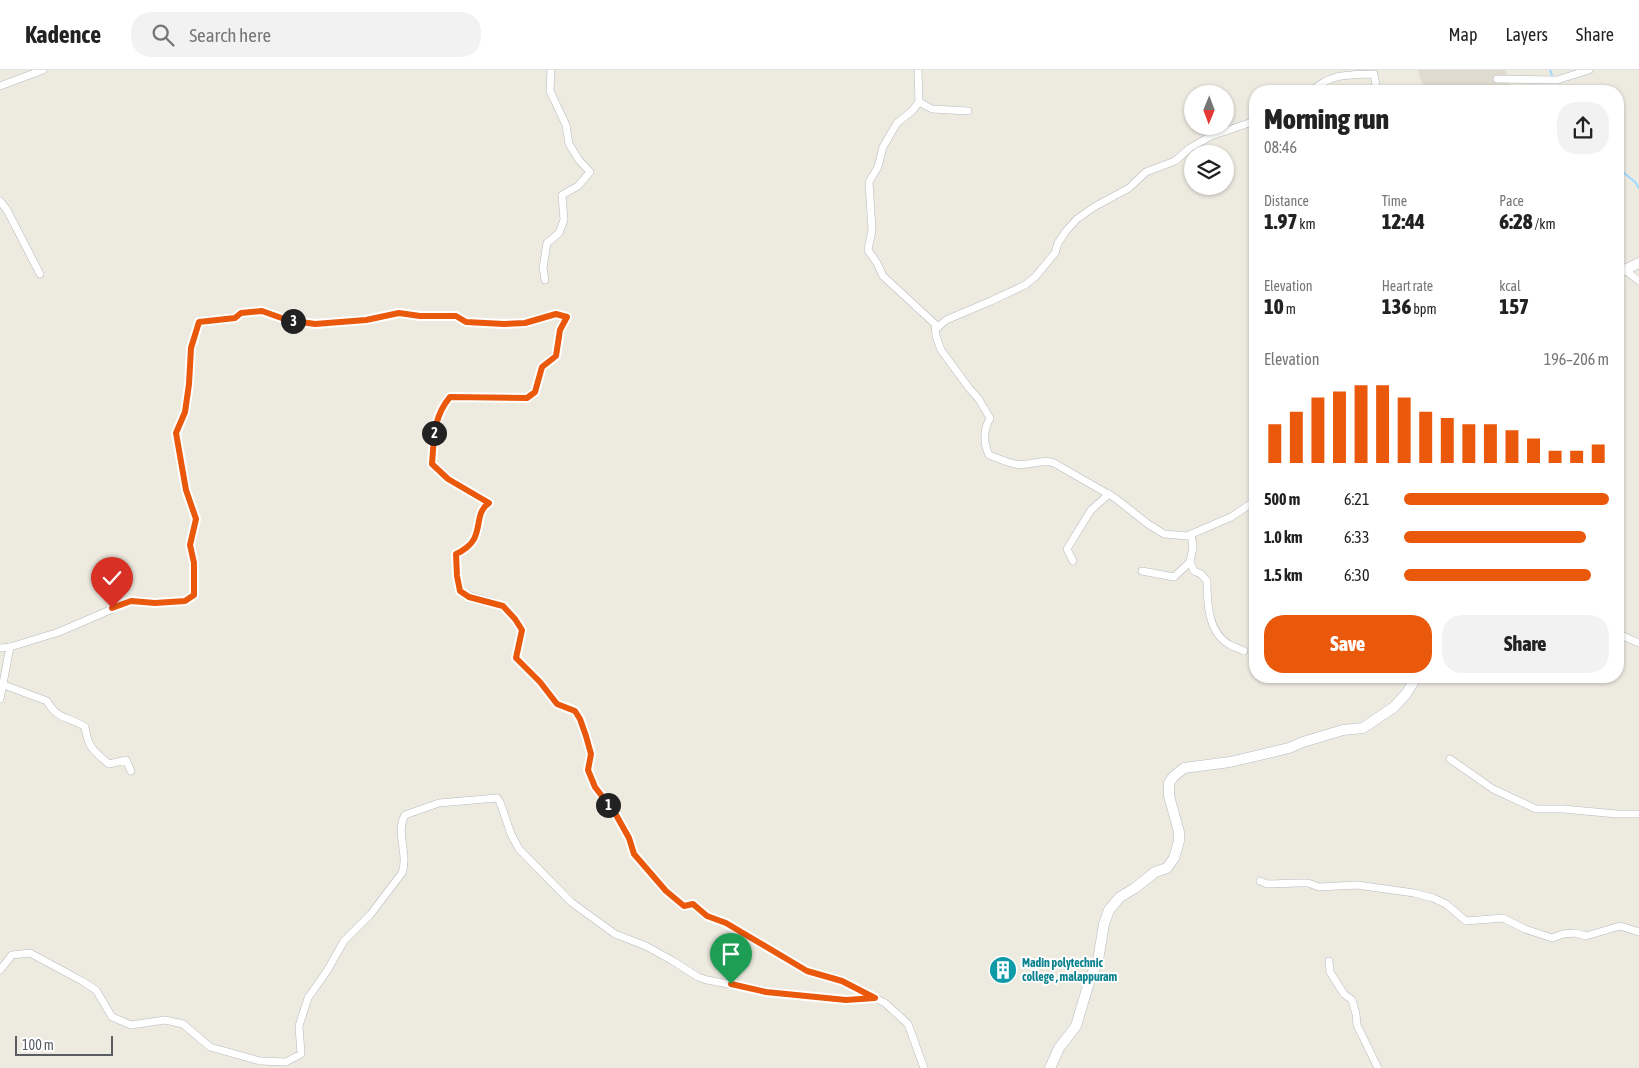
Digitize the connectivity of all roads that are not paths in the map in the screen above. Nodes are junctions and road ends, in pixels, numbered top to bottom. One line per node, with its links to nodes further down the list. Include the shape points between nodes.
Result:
1 (44, 70): 8 (street)
2 (551, 70): 17 (street, via 550,91 566,125 569,144 590,172 578,186 562,195 564,220 559,234 547,243 543,268)
3 (918, 70): 9 (street)
4 (1590, 70): 5 (street, via 1557,80)
5 (1497, 79)
6 (1319, 85): 7 (street, via 1337,76 1374,74)
7 (1376, 85)
8 (0, 86)
9 (919, 102): 10 (street, via 932,109); 19 (street, via 897,123 869,182 872,220 868,250 882,276 926,314)
10 (968, 112)
11 (1249, 123): 19 (street, via 1211,136 1175,161 1146,172 1128,188 1077,219 1066,231 1055,253 1025,285 946,320)
12 (0, 201): 16 (street)
13 (1639, 263): 14 (street)
14 (1624, 268)
15 (1624, 271): 18 (street)
16 (40, 274)
17 (545, 280)
18 (1639, 281)
19 (936, 329): 20 (street, via 941,350 990,418 984,439 988,455 1016,465 1049,461)
20 (1109, 494): 22 (street, via 1164,534); 23 (street, via 1091,510 1067,549)
21 (1249, 505): 22 (street, via 1231,517)
22 (1191, 534): 24 (street)
23 (1074, 561)
24 (1190, 562): 25 (street, via 1174,577); 30 (street, via 1194,571 1207,581 1207,607 1218,634)
25 (1142, 571)
26 (1624, 636): 27 (street)
27 (1639, 643)
28 (10, 647): 29 (street); 32 (street); 41 (street, via 59,632 131,601 170,603 185,601 194,595 194,563 190,545 196,519 186,490 176,433 185,412 191,348 199,322 262,311 287,320 315,324 366,320 399,313 456,316 466,322 504,324 525,323 556,314 567,317 560,330 556,356 542,367 535,392 527,398 450,397 441,408 432,464 448,479 489,503 482,508 474,539 456,554 460,591 469,597 503,606 515,619 522,630 516,658 557,704 575,711 591,754 588,770 595,787 615,813 634,854 666,891 684,906 693,904 707,916 726,923 807,971 842,981)
29 (0, 648)
30 (1244, 651)
31 (1413, 683): 44 (street, via 1394,707 1363,728 1343,730 1289,748 1230,762 1184,768 1173,777 1169,783 1169,796 1179,832 1174,858 1167,868 1120,897 1109,910 1098,960 1076,1026 1059,1048)
32 (4, 685): 33 (street); 35 (street, via 47,701 52,712 85,727 87,742 108,764 126,760)
33 (0, 699)
34 (1450, 759): 36 (street, via 1493,789 1536,809)
35 (131, 771)
36 (1639, 814)
37 (1260, 881): 38 (street, via 1267,884 1357,885 1414,893 1446,904 1466,921 1503,918 1525,930 1552,938 1574,933 1586,936 1620,926)
38 (1639, 932)
39 (1329, 961): 45 (street, via 1330,972 1344,994 1352,1000 1357,1024)
40 (0, 970): 42 (street, via 12,955 30,952 96,990 112,1017 132,1025 165,1020 183,1024 210,1047)
41 (875, 998): 42 (street, via 846,1000 766,992 698,977 663,955 604,928 571,902 519,849 500,802 496,798 480,798 439,804 405,815 401,835 405,850 402,873 370,915 344,941 308,998 299,1026 301,1054 286,1062); 43 (street, via 908,1024)
42 (269, 1065)
43 (924, 1068)
44 (1050, 1068)
45 (1378, 1068)

